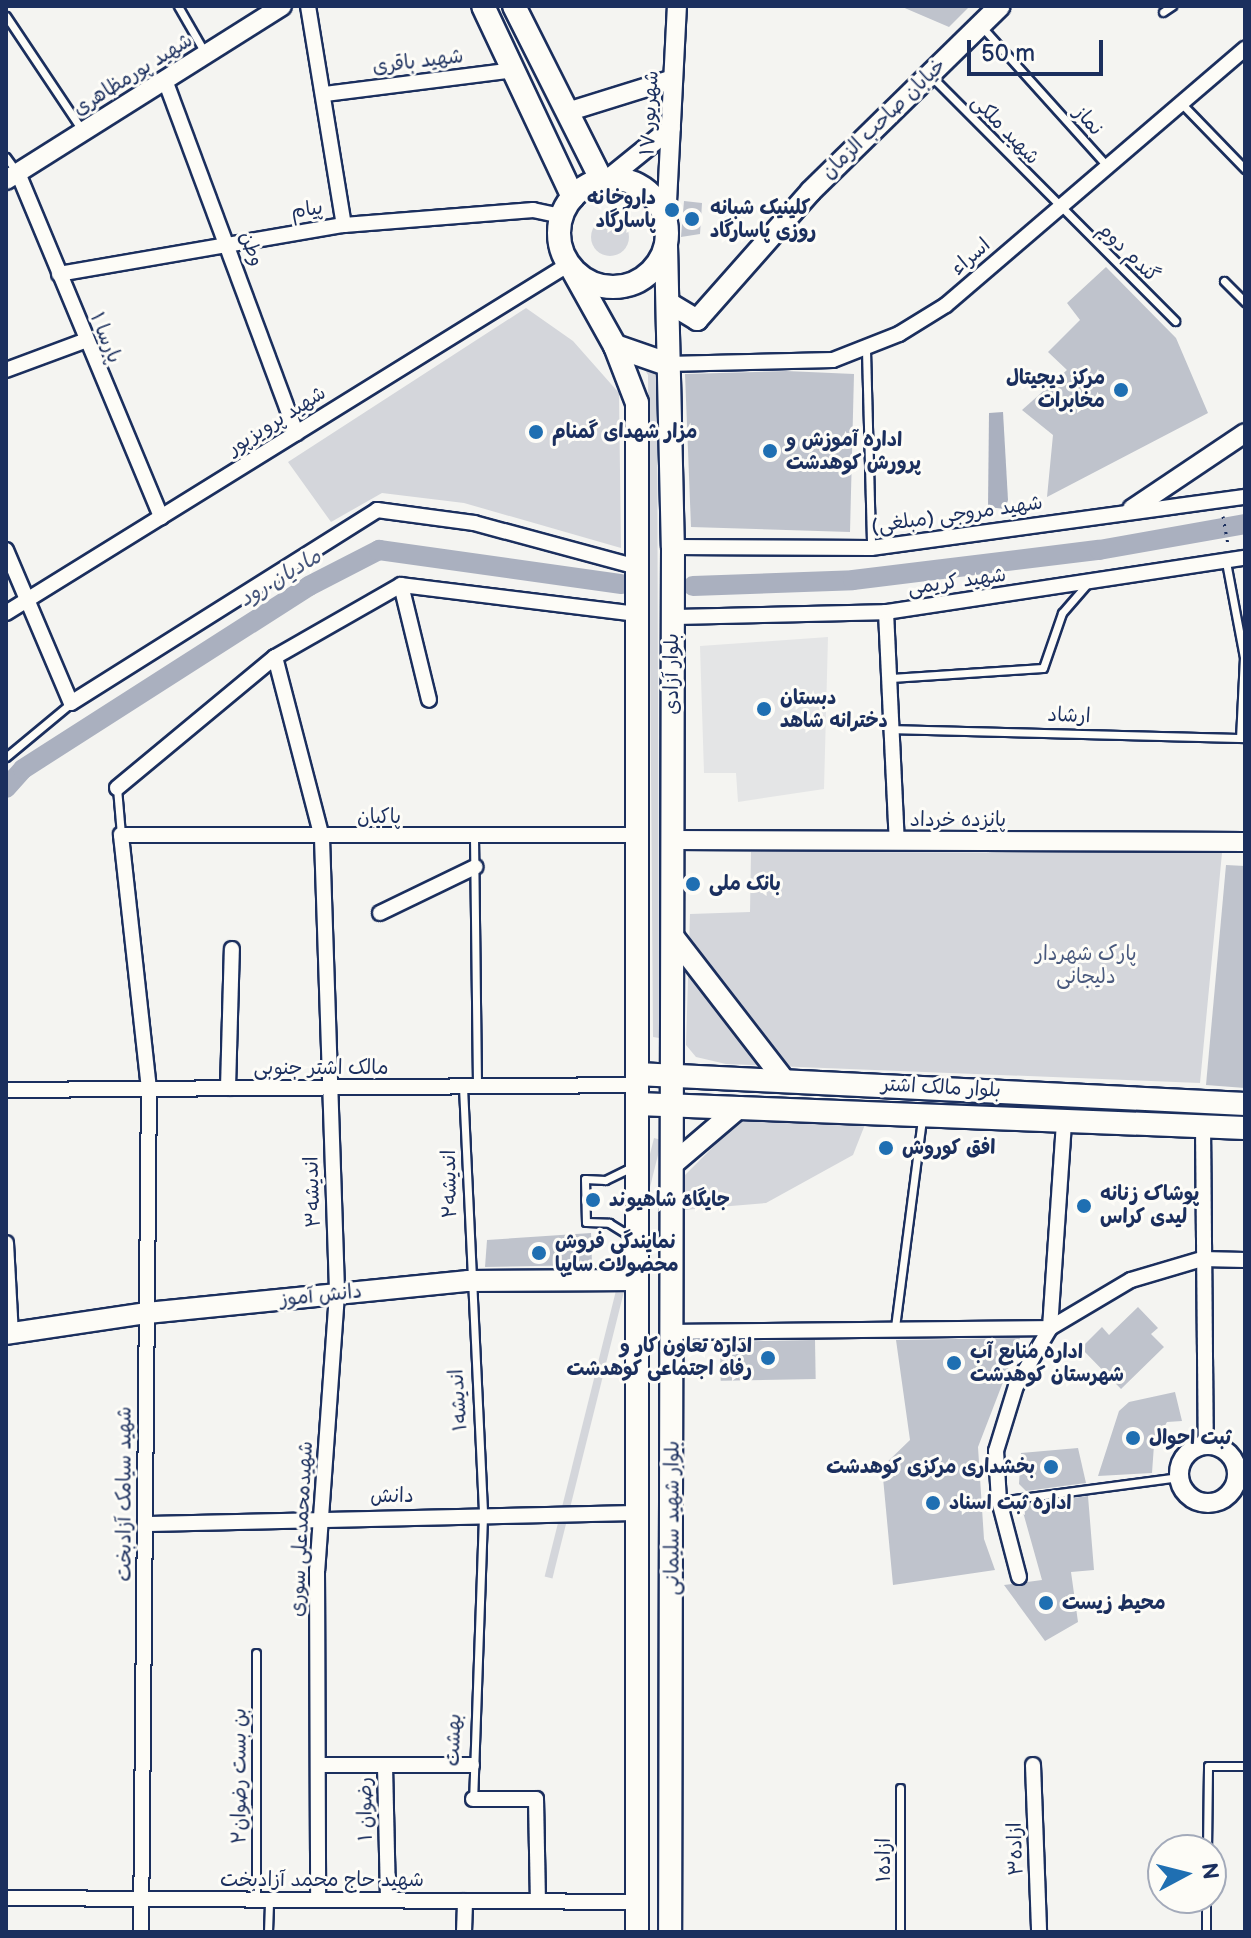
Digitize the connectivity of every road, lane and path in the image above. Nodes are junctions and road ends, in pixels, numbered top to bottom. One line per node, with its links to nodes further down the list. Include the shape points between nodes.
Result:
1 (178, 6): 13 (lane)
2 (282, 6): 13 (street, شهید پورمظاهری)
3 (308, 6): 18 (street)
4 (483, 6): 14 (main road)
5 (514, 6): 20 (main road)
6 (677, 6): 16 (street, ۱۷ شهریور)
7 (1000, 6): 11 (main road, خیابان صاحب الزمان)
8 (1172, 6): 9 (lane)
9 (1163, 12)
10 (6, 16): 22 (lane)
11 (981, 25): 15 (main road, خیابان صاحب الزمان); 24 (lane, نماز)
12 (1245, 49): 19 (street, اسراء)
13 (206, 54): 17 (street, شهید پورمظاهری)
14 (516, 70): 18 (street, شهید باقری); 28 (main road)
15 (929, 74): 29 (lane, شهید ملکی); 38 (main road, خیابان صاحب الزمان, via 811,191 697,320)
16 (673, 79): 20 (street); 21 (street, ۱۷ شهریور)
17 (165, 80): 22 (street, شهید پورمظاهری); 32 (street, وطن)
18 (325, 94): 31 (street)
19 (1181, 103): 24 (street, اسراء); 25 (lane)
20 (567, 112): 27 (main road)
21 (671, 128): 27 (street); 30 (street, ۱۷ شهریور)
22 (83, 131): 26 (street, شهید پورمظاهری)
23 (6, 157): 26 (lane)
24 (1107, 166): 29 (street, اسراء)
25 (1245, 169)
26 (12, 176): 35 (street, پارسا ۱)
27 (605, 180): 28 (main road); 30 (main road, via 639,185)
28 (568, 207): 31 (street, پیام); 34 (main road, via 560,244)
29 (1059, 208): 39 (lane, گندم دوم); 42 (street, اسراء, via 946,305)
30 (666, 222): 33 (main road)
31 (344, 225): 32 (street, پیام)
32 (227, 242): 35 (street, پیام); 45 (street, وطن)
33 (666, 245): 34 (main road, via 649,274 618,288 585,280); 38 (main road, بلوار آزادی)
34 (570, 266): 41 (main road, بلوار آزادی); 45 (street, شهید پرویزپور)
35 (59, 274): 40 (street, پارسا ۱)
36 (1224, 281): 37 (lane)
37 (1245, 302)
38 (669, 303): 43 (main road, بلوار آزادی)
39 (1175, 321)
40 (84, 341): 44 (street); 50 (street, پارسا ۱)
41 (615, 346): 43 (main road); 55 (main road, بلوار آزادی, via 636,395)
42 (866, 350): 43 (street, اسراء, via 833,360); 52 (lane)
43 (667, 364): 51 (main road, بلوار آزادی)
44 (6, 370)
45 (296, 433): 50 (street, شهید پرویزپور)
46 (1245, 433): 49 (street)
47 (1245, 497): 48 (street, شهید مروجی (مبلغی))
48 (1220, 501): 49 (street, شهید مروجی (مبلغی)); 54 (path)
49 (1132, 509): 52 (street, شهید مروجی (مبلغی))
50 (161, 517): 58 (street, شهید پرویزپور)
51 (673, 547): 52 (street, شهید مروجی (مبلغی)); 62 (main road, بلوار آزادی)
52 (871, 548)
53 (6, 550): 58 (street)
54 (1234, 560): 57 (street, شهید کریمی); 68 (lane, via 1244,657)
55 (637, 567): 61 (main road, بلوار آزادی); 66 (street, via 474,523 377,510)
56 (401, 585): 61 (street); 63 (street); 65 (street)
57 (1086, 585): 59 (street, شهید کریمی); 64 (lane, via 1062,613 1043,668)
58 (27, 600): 60 (street, شهید پرویزپور); 66 (street)
59 (886, 612): 62 (street, شهید کریمی); 64 (street)
60 (6, 613)
61 (636, 614): 72 (main road, بلوار آزادی)
62 (672, 617): 75 (main road, بلوار آزادی)
63 (275, 657): 70 (street); 74 (street, اندیشه۳)
64 (891, 678): 67 (street)
65 (429, 700)
66 (71, 703): 69 (lane)
67 (891, 729): 68 (lane, ارشاد); 76 (street)
68 (1243, 738)
69 (6, 757)
70 (117, 788): 71 (lane)
71 (121, 835): 74 (street, پاکبان); 89 (street, شهید سیامک آزادبخت)
72 (636, 835): 73 (street, پاکبان); 88 (main road, بلوار آزادی)
73 (474, 837): 74 (street, پاکبان); 78 (lane, اندیشه۲)
74 (322, 838): 87 (street, اندیشه۳)
75 (671, 840): 76 (street, پانزده خرداد); 80 (main road, بلوار آزادی)
76 (897, 842): 77 (street, پانزده خرداد)
77 (1245, 842)
78 (475, 867): 79 (street); 84 (lane, اندیشه۲)
79 (380, 913)
80 (673, 936): 82 (main road, بلوار آزادی); 83 (main road)
81 (232, 949): 86 (street)
82 (671, 1075): 83 (main road, بلوار مالک اشتر); 88 (main road, بلوار مالک اشتر); 91 (main road, بلوار آزادی)
83 (782, 1077): 85 (main road, بلوار مالک اشتر)
84 (470, 1086): 87 (street, مالک اشتر جنوبی); 88 (street, مالک اشتر جنوبی); 106 (lane, اندیشه۲)
85 (897, 1086): 92 (main road, بلوار مالک اشتر); 94 (main road)
86 (228, 1088): 87 (street, مالک اشتر جنوبی); 89 (street, مالک اشتر جنوبی)
87 (330, 1088): 107 (street, اندیشه۳)
88 (638, 1088): 91 (main road, بلوار مالک اشتر); 99 (main road, بلوار شهید سلیمانی)
89 (149, 1089): 90 (street, مالک اشتر جنوبی); 108 (street, شهید سیامک آزادبخت)
90 (6, 1090)
91 (671, 1104): 93 (main road, بلوار مالک اشتر); 100 (main road, بلوار شهید سلیمانی)
92 (1245, 1104)
93 (740, 1107): 94 (main road, بلوار مالک اشتر); 100 (main road)
94 (895, 1112): 95 (main road, بلوار مالک اشتر)
95 (923, 1113): 96 (main road, بلوار مالک اشتر); 109 (lane)
96 (1064, 1120): 97 (main road, بلوار مالک اشتر); 110 (street)
97 (1203, 1126): 98 (main road, بلوار مالک اشتر); 103 (street)
98 (1245, 1128)
99 (638, 1164): 101 (main road, بلوار شهید سلیمانی); 101 (lane, via 605,1180 585,1179 586,1222 609,1223)
100 (673, 1164): 111 (main road, بلوار شهید سلیمانی)
101 (637, 1240): 105 (main road, بلوار شهید سلیمانی)
102 (6, 1243): 112 (street)
103 (1202, 1259): 104 (street); 110 (street, via 1131,1280); 113 (street)
104 (1245, 1260)
105 (637, 1280): 106 (main road, دانش آموز); 117 (main road, بلوار شهید سلیمانی)
106 (468, 1281): 107 (main road, دانش آموز); 119 (lane, اندیشه۱)
107 (337, 1294): 108 (main road, دانش آموز); 118 (street, شهیدمحمدعلی سوری)
108 (147, 1313): 112 (main road, دانش آموز); 120 (street, شهید سیامک آزادبخت)
109 (895, 1327): 110 (street); 111 (street)
110 (1050, 1328): 116 (street, via 1016,1386 1003,1422 996,1451)
111 (673, 1332): 123 (main road, بلوار شهید سلیمانی)
112 (9, 1334)
113 (1206, 1445): 114 (street, via 1223,1449); 115 (street, via 1189,1452)
114 (1240, 1462): 115 (street, via 1237,1480 1220,1501 1193,1500)
115 (1179, 1477): 116 (lane)
116 (999, 1501): 121 (street)
117 (639, 1513): 119 (street, دانش); 122 (main road, بلوار شهید سلیمانی)
118 (321, 1516): 119 (street, دانش); 120 (street, دانش); 125 (street, شهیدمحمدعلی سوری)
119 (483, 1516): 126 (lane, بهشت)
120 (145, 1524): 134 (street, شهید سیامک آزادبخت)
121 (1019, 1577)
122 (637, 1609): 123 (main road); 140 (main road, بلوار شهید سلیمانی)
123 (673, 1610): 145 (main road, بلوار شهید سلیمانی)
124 (256, 1653): 135 (lane, بن بست رضوان۲)
125 (319, 1765): 128 (street); 136 (street, شهیدمحمدعلی سوری)
126 (472, 1765): 128 (street); 131 (lane, بهشت)
127 (1033, 1765): 147 (street, ازاده۳)
128 (385, 1766): 137 (street, رضوان ۱)
129 (1245, 1766): 132 (lane, via 1208,1766)
130 (900, 1788): 146 (lane, ازاده۱)
131 (473, 1799): 139 (street, بهشت, via 536,1799)
132 (1207, 1834)
133 (6, 1898): 134 (street, شهید حاج محمد آزادبخت)
134 (142, 1899): 135 (street, شهید حاج محمد آزادبخت); 141 (street, شهید سیامک آزادبخت)
135 (263, 1900): 136 (street, شهید حاج محمد آزادبخت); 142 (lane, بن بست رضوان۲)
136 (318, 1900): 137 (street, شهید حاج محمد آزادبخت)
137 (388, 1900): 138 (street, شهید حاج محمد آزادبخت)
138 (465, 1901): 139 (street, شهید حاج محمد آزادبخت); 143 (street)
139 (538, 1901): 140 (street, شهید حاج محمد آزادبخت)
140 (637, 1902): 144 (main road, بلوار شهید سلیمانی)
141 (141, 1932)
142 (268, 1932)
143 (464, 1932)
144 (637, 1932)
145 (670, 1932)
146 (900, 1932)
147 (1039, 1932)

